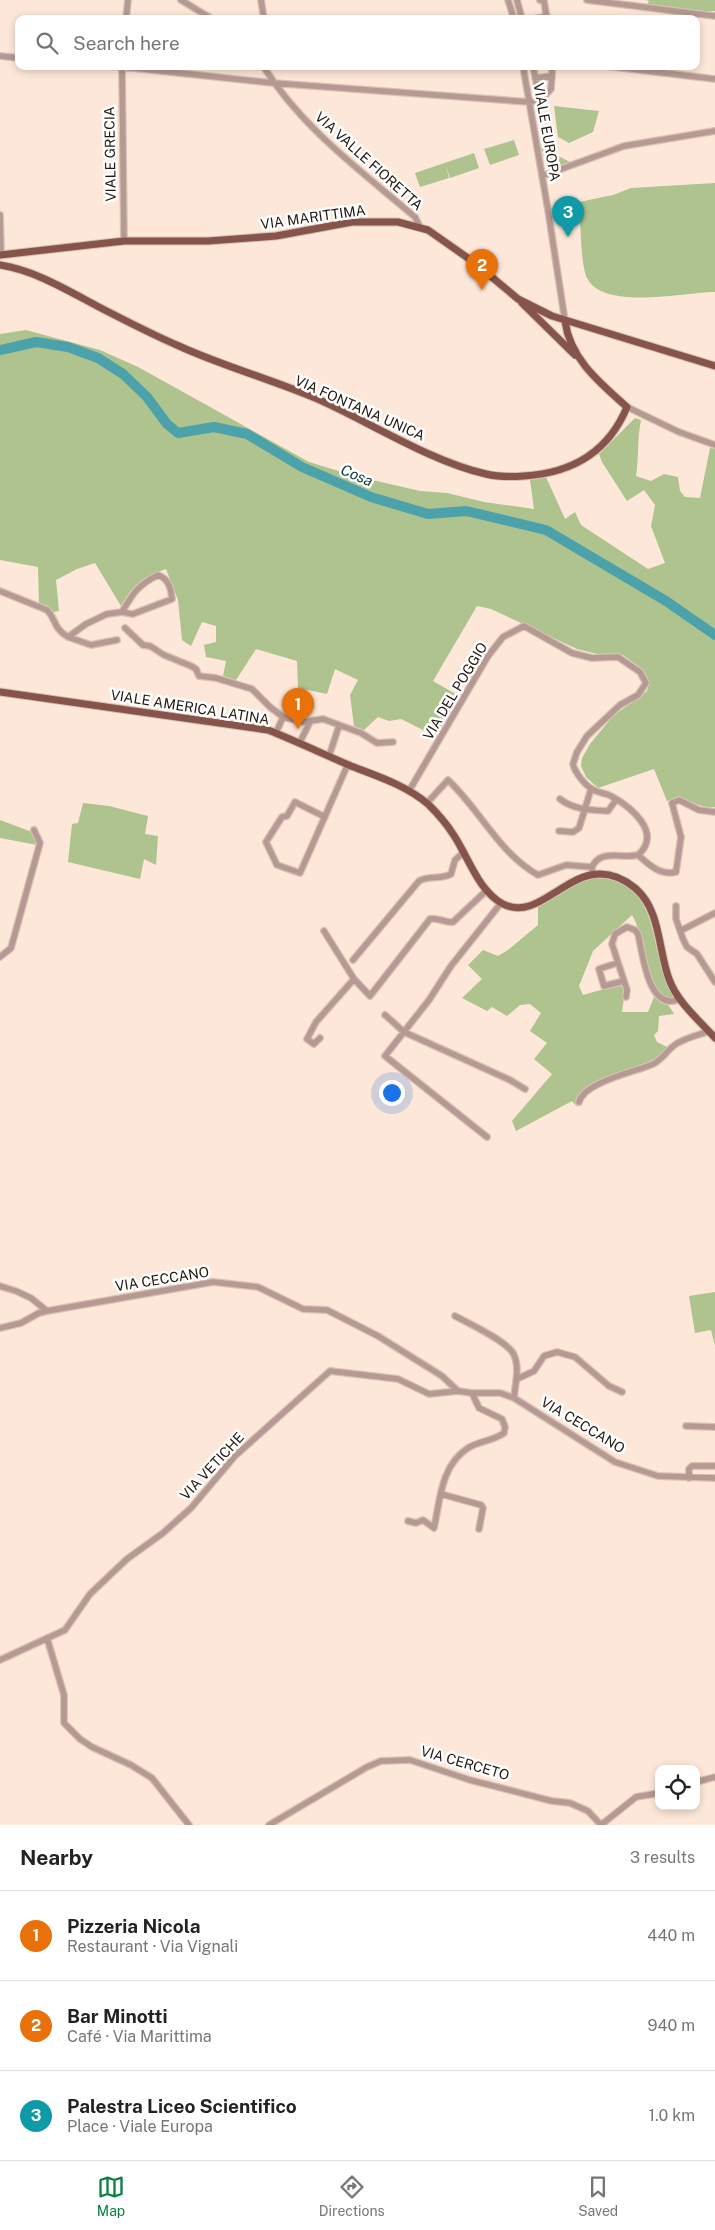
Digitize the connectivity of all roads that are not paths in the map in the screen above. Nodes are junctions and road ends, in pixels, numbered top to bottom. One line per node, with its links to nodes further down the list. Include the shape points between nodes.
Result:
1 (128, 0): 8 (street)
2 (181, 0): 9 (street)
3 (261, 0): 10 (street)
4 (508, 0): 11 (street)
5 (517, 0): 12 (street)
6 (540, 0): 13 (street, via 544,1)
7 (587, 0): 14 (street)
8 (126, 15)
9 (205, 15)
10 (263, 15)
11 (513, 15)
12 (521, 15)
13 (547, 15)
14 (715, 16)
15 (0, 56): 16 (street)
16 (15, 58)
17 (122, 70): 34 (street, VIALE GRECIA)
18 (160, 70): 27 (street)
19 (266, 70): 27 (street, VIA VALLE FIORETTA)
20 (524, 70): 29 (street, VIALE EUROPA)
21 (534, 70): 25 (street)
22 (552, 70): 24 (street)
23 (640, 70): 26 (street)
24 (552, 76): 25 (street); 28 (street, via 551,89)
25 (535, 78): 28 (street)
26 (715, 79)
27 (273, 82): 29 (street); 33 (street, VIA VALLE FIORETTA, via 316,133 415,217)
28 (540, 101): 29 (street)
29 (529, 102): 31 (street, VIALE EUROPA)
30 (715, 131): 31 (street, via 624,146)
31 (542, 176): 40 (street, VIALE EUROPA)
32 (0, 215): 36 (street)
33 (420, 227): 34 (main road, VIA MARITTIMA, via 398,222 352,222 276,236 208,241); 39 (main road, VIA MARITTIMA, via 474,262)
34 (124, 241): 35 (main road, VIA MARITTIMA)
35 (19, 252): 36 (main road, VIA MARITTIMA); 38 (main road, via 15,258)
36 (0, 255)
37 (0, 265): 38 (main road, VIA FONTANA UNICA)
38 (18, 269): 43 (main road, VIA FONTANA UNICA, via 57,285 180,347 318,400 424,450 486,474 543,475 572,465 593,454 608,440 620,424)
39 (518, 299): 40 (main road, VIA MARITTIMA); 41 (main road)
40 (565, 321): 41 (main road); 42 (main road, VIA MARITTIMA)
41 (579, 359): 43 (main road, via 597,381)
42 (715, 366)
43 (626, 407): 44 (street)
44 (715, 445)
45 (0, 591): 48 (street, via 47,610 55,627)
46 (122, 612): 46 (street, via 133,614 172,599 169,584 164,577 151,579 133,592); 48 (street, via 96,619)
47 (125, 628): 51 (street, via 143,645 192,666 199,676 252,688)
48 (68, 637): 49 (street, via 90,645)
49 (117, 640)
50 (0, 692): 54 (main road, VIALE AMERICA LATINA)
51 (283, 717): 52 (street); 54 (street)
52 (310, 722): 53 (street, via 323,719); 55 (street)
53 (339, 726): 56 (street, via 361,733 377,743); 57 (street)
54 (276, 733): 55 (main road, VIALE AMERICA LATINA)
55 (300, 742): 57 (main road, VIALE AMERICA LATINA)
56 (393, 742)
57 (329, 756): 58 (main road, VIALE AMERICA LATINA)
58 (348, 764): 60 (main road, VIALE AMERICA LATINA); 66 (street)
59 (591, 789): 60 (street, VIA DEL POGGIO, via 574,768 577,752 605,718 638,695 646,683 640,672 618,658 592,658 572,653 524,626 503,637 488,656); 62 (street, VIA DEL POGGIO); 64 (street)
60 (409, 791): 63 (main road, VIALE AMERICA LATINA)
61 (560, 799): 64 (street, via 567,805)
62 (616, 800): 64 (street, via 608,811); 70 (street, VIA DEL POGGIO, via 639,818 647,829 646,844)
63 (427, 803): 69 (main road, VIALE AMERICA LATINA); 71 (street, via 448,780 463,793 500,843 538,875 566,865)
64 (585, 810): 68 (street, via 576,831)
65 (715, 812): 70 (street, via 700,810 679,800 672,803 681,837 676,872 668,874 657,870)
66 (325, 818): 66 (street, via 295,802 266,842 277,865 300,873)
67 (34, 830): 78 (street, via 40,843 11,948)
68 (559, 831)
69 (464, 852): 72 (main road, VIALE AMERICA LATINA); 79 (street, via 455,860 451,874 419,881)
70 (638, 855): 71 (street, via 604,856 597,859)
71 (592, 870): 73 (main road, via 526,906); 85 (main road, via 622,880 646,901 654,918 668,978)
72 (487, 890): 73 (main road, VIALE AMERICA LATINA); 81 (street, via 453,922 430,920 370,996)
73 (501, 903): 87 (street, via 450,966)
74 (676, 906): 77 (street)
75 (715, 914): 77 (street)
76 (324, 931): 81 (street)
77 (680, 932): 83 (street, via 687,947 697,954)
78 (0, 957)
79 (353, 960)
80 (617, 963): 82 (street); 82 (street, via 598,969 604,986); 85 (street, via 612,938 621,928 631,928 638,934 655,993 669,1002)
81 (354, 979): 89 (street, via 316,1022 307,1039 314,1044)
82 (624, 981): 84 (street)
83 (715, 982)
84 (626, 997)
85 (680, 999): 88 (main road)
86 (385, 1015): 87 (street)
87 (404, 1032): 90 (street); 92 (street, via 385,1056)
88 (713, 1035): 91 (street, via 676,1044 654,1063 597,1084 580,1097)
89 (320, 1038)
90 (525, 1089)
91 (579, 1102)
92 (487, 1137)
93 (0, 1286): 94 (street, via 31,1298)
94 (47, 1311): 96 (street, VIA CECCANO, via 22,1323); 98 (street, VIA CECCANO, via 213,1282 258,1287 303,1309 327,1310 378,1336 442,1376)
95 (455, 1316): 97 (street, via 513,1351)
96 (0, 1328)
97 (517, 1379): 99 (street, via 534,1371 544,1356 557,1352 575,1357 608,1386); 102 (street)
98 (458, 1391): 101 (street, VIA VETICHE); 111 (street, VIA VETICHE, via 429,1394 398,1379 330,1372 235,1456 191,1508 127,1559 90,1594 65,1630)
99 (622, 1392)
100 (500, 1393): 101 (street, VIA VETICHE); 102 (street, VIA CECCANO)
101 (472, 1394): 108 (street, via 479,1408 502,1419 504,1434 466,1449 444,1476)
102 (514, 1398): 106 (street, VIA CECCANO, via 615,1462 658,1476)
103 (686, 1426): 104 (street)
104 (715, 1427)
105 (715, 1466): 106 (street, via 692,1466)
106 (688, 1478): 107 (street, VIA CECCANO)
107 (715, 1478)
108 (441, 1494): 109 (street, via 434,1528 423,1520 416,1523); 110 (street, via 481,1505)
109 (408, 1521)
110 (478, 1530)
111 (47, 1638): 112 (street, VIA VETICHE); 116 (street, via 64,1695 64,1723 92,1747 152,1778)
112 (0, 1660)
113 (715, 1777): 114 (street)
114 (700, 1781)
115 (655, 1794): 118 (street, via 636,1797)
116 (188, 1825)
117 (269, 1825): 118 (street, VIA CERCETO, via 367,1767 381,1761 410,1760 470,1780 570,1803 588,1811)
118 (601, 1825)

